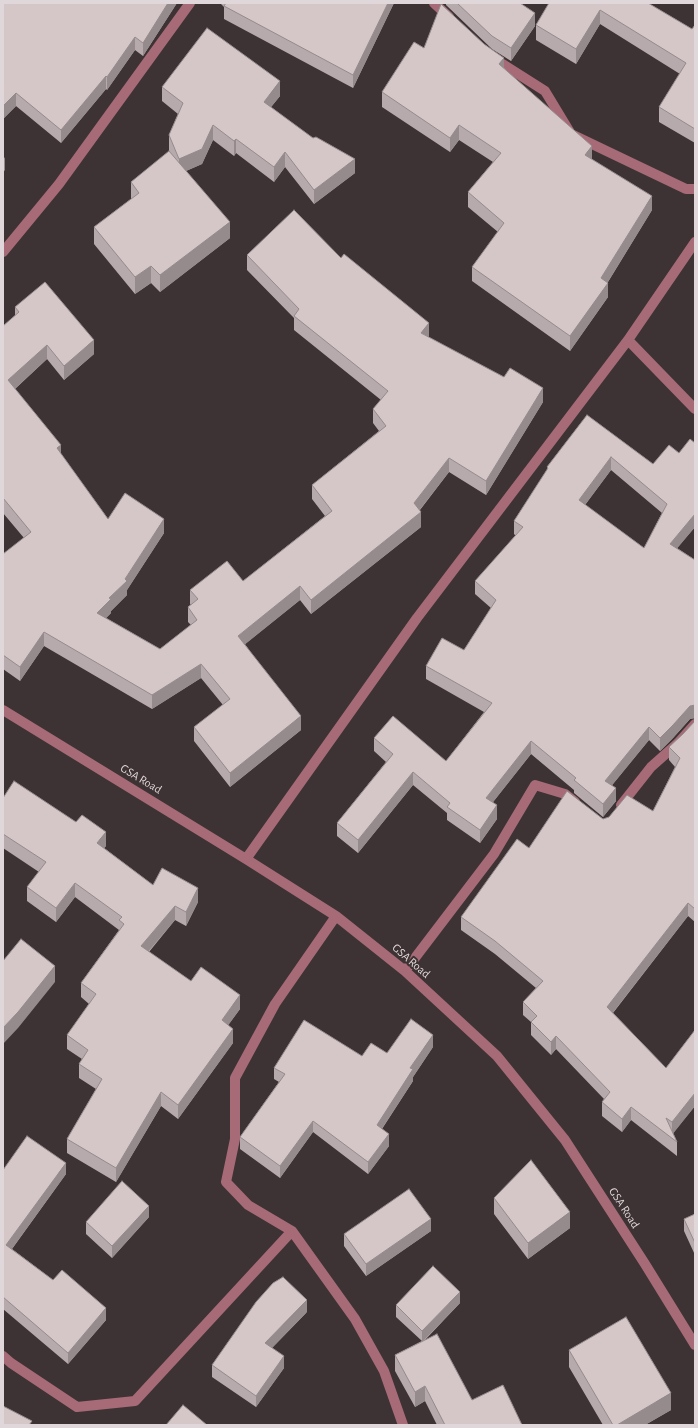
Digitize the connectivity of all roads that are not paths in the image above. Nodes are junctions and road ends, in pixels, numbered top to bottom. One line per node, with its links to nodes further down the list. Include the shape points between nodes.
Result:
1 (190, 3): 7 (street, via 59,184)
2 (434, 3): 3 (street)
3 (455, 24)
4 (482, 49): 5 (street, via 545,91 572,134 686,189)
5 (695, 189)
6 (695, 242): 8 (street)
7 (3, 252)
8 (628, 340): 9 (street); 14 (street, via 417,618)
9 (695, 409)
10 (3, 710): 14 (street, GSA Road)
11 (695, 724): 13 (street, via 651,767)
12 (582, 807): 16 (street, via 565,794 535,785 494,854)
13 (614, 814)
14 (246, 858): 15 (street, GSA Road)
15 (336, 916): 16 (street, GSA Road); 17 (street, via 275,1004 235,1078 235,1139 226,1182 248,1205)
16 (405, 971): 18 (street, GSA Road, via 497,1056 565,1140)
17 (292, 1231): 19 (street, via 134,1401 77,1406); 20 (street, via 358,1326 384,1371)
18 (695, 1345)
19 (3, 1356)
20 (403, 1425)

